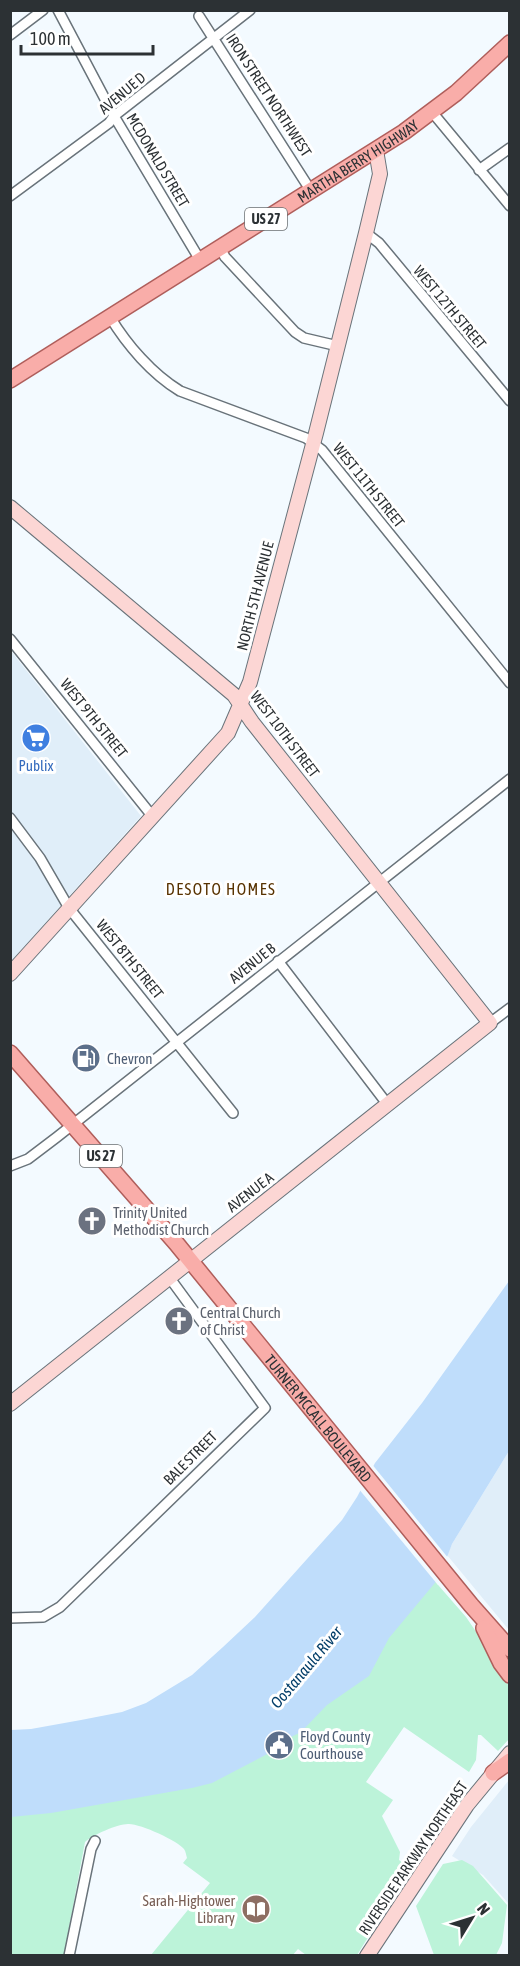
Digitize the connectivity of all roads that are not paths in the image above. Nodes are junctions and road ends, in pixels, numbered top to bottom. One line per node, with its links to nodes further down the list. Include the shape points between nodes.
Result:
1 (43, 10): 5 (street)
2 (58, 10): 9 (street, MCDONALD STREET)
3 (250, 10): 6 (street, AVENUE D)
4 (199, 16): 6 (street, IRON STREET NORTHWEST)
5 (10, 35)
6 (215, 38): 9 (street, AVENUE D); 13 (street, IRON STREET NORTHWEST)
7 (510, 43): 8 (main road, MARTHA BERRY HIGHWAY / US 27)
8 (432, 112): 11 (main road, MARTHA BERRY HIGHWAY / US 27); 12 (street)
9 (114, 116): 14 (street, AVENUE D); 18 (street, MCDONALD STREET)
10 (510, 148): 12 (street)
11 (376, 150): 13 (main road, MARTHA BERRY HIGHWAY / US 27); 16 (street, NORTH 5TH AVENUE, via 380,174)
12 (479, 170): 15 (street)
13 (311, 191): 17 (main road, MARTHA BERRY HIGHWAY / US 27)
14 (10, 196)
15 (510, 206)
16 (366, 233): 20 (street, NORTH 5TH AVENUE); 22 (street, WEST 12TH STREET, via 379,243)
17 (220, 248): 18 (main road, MARTHA BERRY HIGHWAY / US 27); 20 (street, via 295,332)
18 (200, 260): 19 (main road, MARTHA BERRY HIGHWAY / US 27)
19 (110, 317): 21 (main road, MARTHA BERRY HIGHWAY / US 27); 23 (street, WEST 11TH STREET, via 162,379 180,391)
20 (338, 346): 23 (street, NORTH 5TH AVENUE)
21 (10, 380)
22 (510, 401)
23 (313, 443): 26 (street, WEST 11TH STREET); 27 (street, NORTH 5TH AVENUE)
24 (10, 507): 27 (street, WEST 10TH STREET, via 234,695)
25 (10, 639): 29 (street, WEST 9TH STREET)
26 (510, 683)
27 (241, 705): 29 (street, NORTH 5TH AVENUE, via 228,733); 31 (street, WEST 10TH STREET)
28 (510, 779): 31 (street, AVENUE B)
29 (153, 817): 32 (street, NORTH 5TH AVENUE)
30 (10, 818): 32 (street, WEST 8TH STREET, via 40,858)
31 (378, 881): 33 (street, AVENUE B); 36 (street, WEST 10TH STREET)
32 (69, 908): 34 (street, NORTH 5TH AVENUE); 37 (street, WEST 8TH STREET)
33 (278, 961): 37 (street, AVENUE B); 39 (street)
34 (10, 974)
35 (510, 1008): 36 (street, AVENUE A)
36 (490, 1023): 39 (street, AVENUE A)
37 (178, 1042): 40 (street, WEST 8TH STREET); 41 (street, AVENUE B)
38 (10, 1053): 41 (main road, TURNER MCCALL BOULEVARD / US 27)
39 (388, 1105): 43 (street, AVENUE A)
40 (233, 1113)
41 (73, 1125): 42 (street, AVENUE B, via 28,1159); 43 (main road, TURNER MCCALL BOULEVARD / US 27)
42 (10, 1166)
43 (190, 1260): 44 (street, AVENUE A); 46 (main road, TURNER MCCALL BOULEVARD / US 27)
44 (168, 1277): 45 (street, AVENUE A); 47 (street, BALE STREET, via 265,1408 60,1607 44,1617)
45 (10, 1404)
46 (473, 1607): 48 (main road, TURNER MCCALL BOULEVARD / US 27); 49 (main road)
47 (10, 1618)
48 (510, 1649)
49 (510, 1675)
50 (510, 1753): 52 (street, RIVERSIDE PARKWAY NORTHEAST)
51 (510, 1761): 52 (main road)
52 (493, 1773): 55 (street, RIVERSIDE PARKWAY NORTHEAST, via 466,1805)
53 (95, 1841): 54 (street)
54 (69, 1956)
55 (367, 1956)

